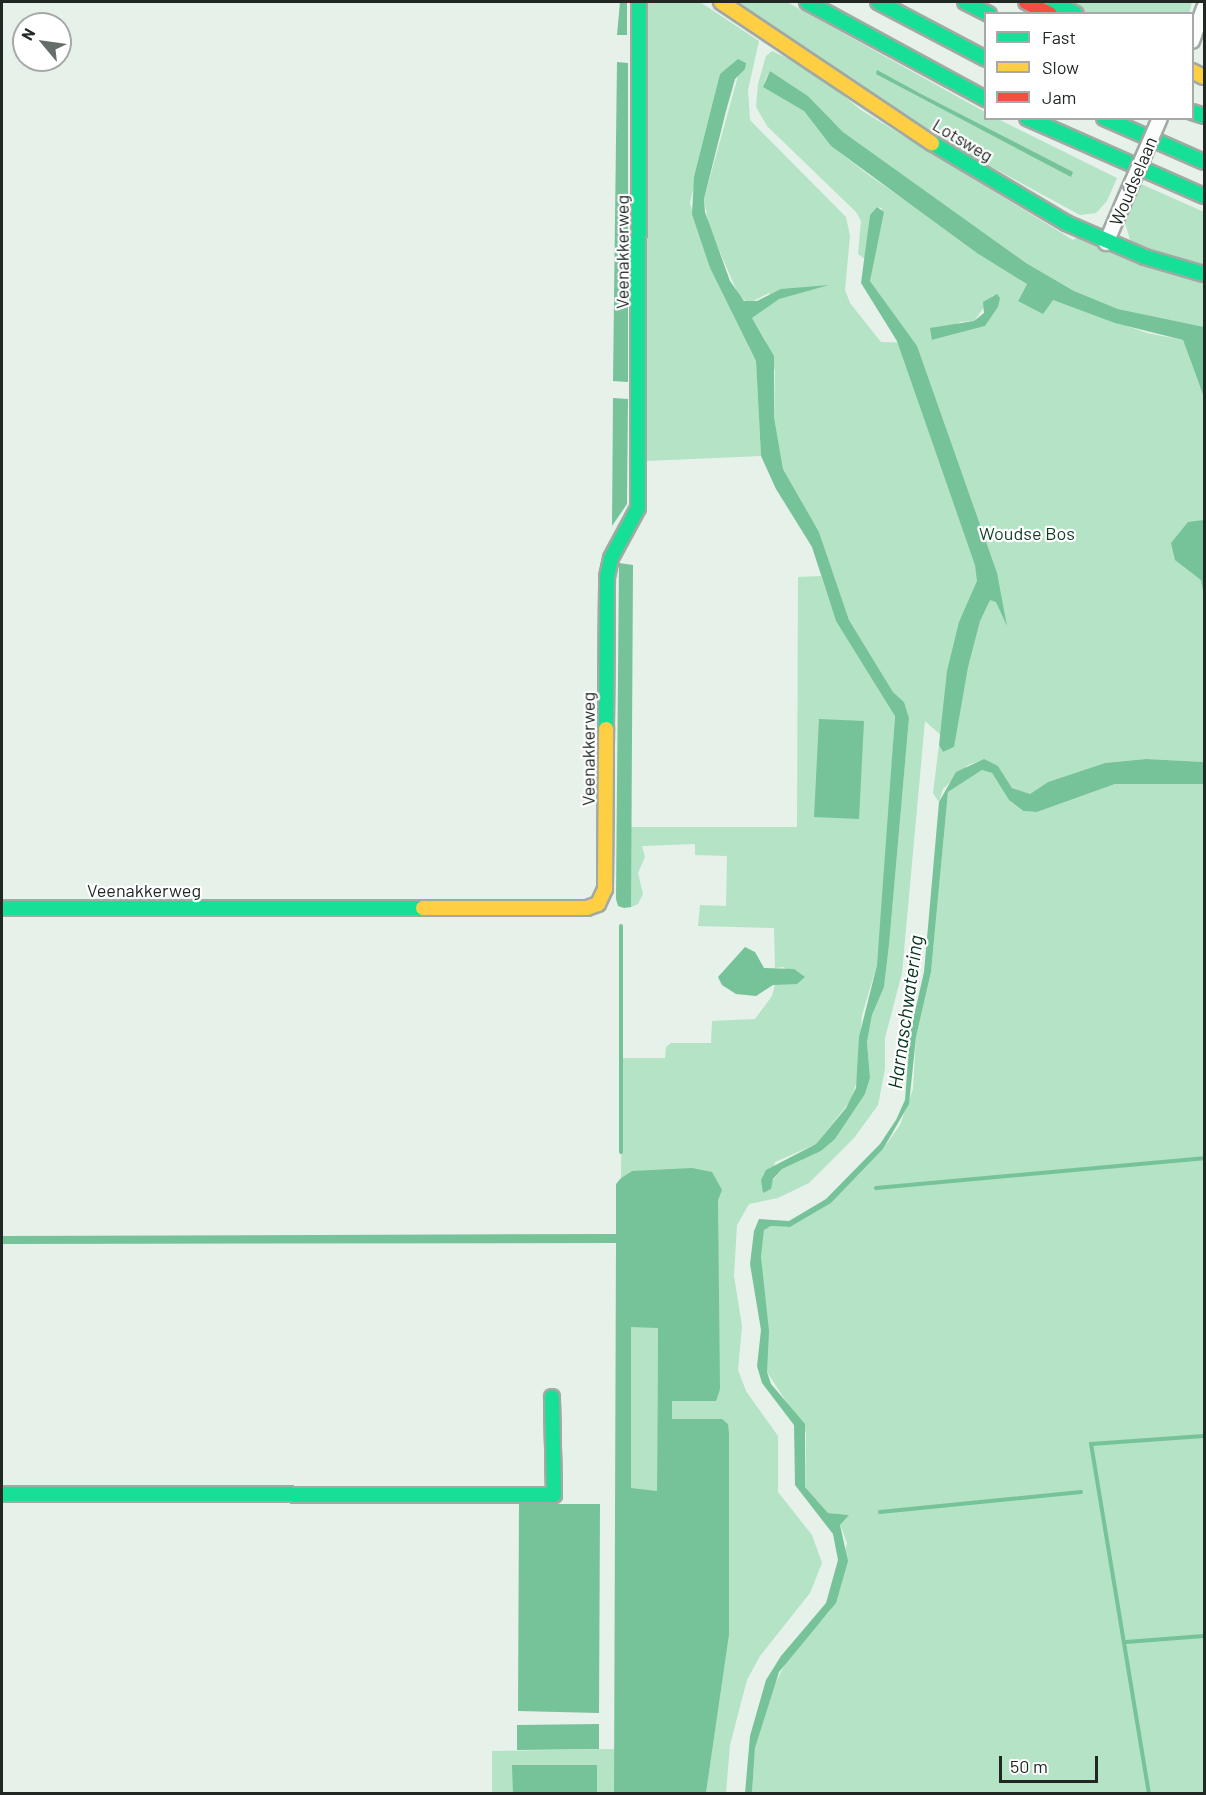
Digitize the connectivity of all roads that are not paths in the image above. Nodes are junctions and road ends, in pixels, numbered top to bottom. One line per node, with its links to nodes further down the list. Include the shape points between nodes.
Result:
1 (639, 2): 22 (main road, Veenakkerweg, via 638,508 611,558 607,577 605,889 598,904 586,908)
2 (721, 2): 20 (main road, Lotsweg, via 813,60 888,116)
3 (807, 2): 14 (main road)
4 (878, 2): 13 (main road)
5 (965, 2): 9 (main road)
6 (1026, 2): 10 (main road)
7 (1054, 2): 11 (main road)
8 (1204, 8): 12 (street)
9 (985, 12)
10 (1046, 12)
11 (1072, 12)
12 (1194, 38)
13 (984, 58)
14 (984, 98)
15 (1032, 120): 19 (main road)
16 (1109, 120): 18 (main road)
17 (1159, 120): 20 (street, Woudselaan, bridge)
18 (1204, 162)
19 (1204, 196)
20 (1106, 243): 21 (main road, Lotsweg)
21 (1204, 274)
22 (2, 908)
23 (552, 1397): 24 (main road, via 554,1494)
24 (2, 1494)

